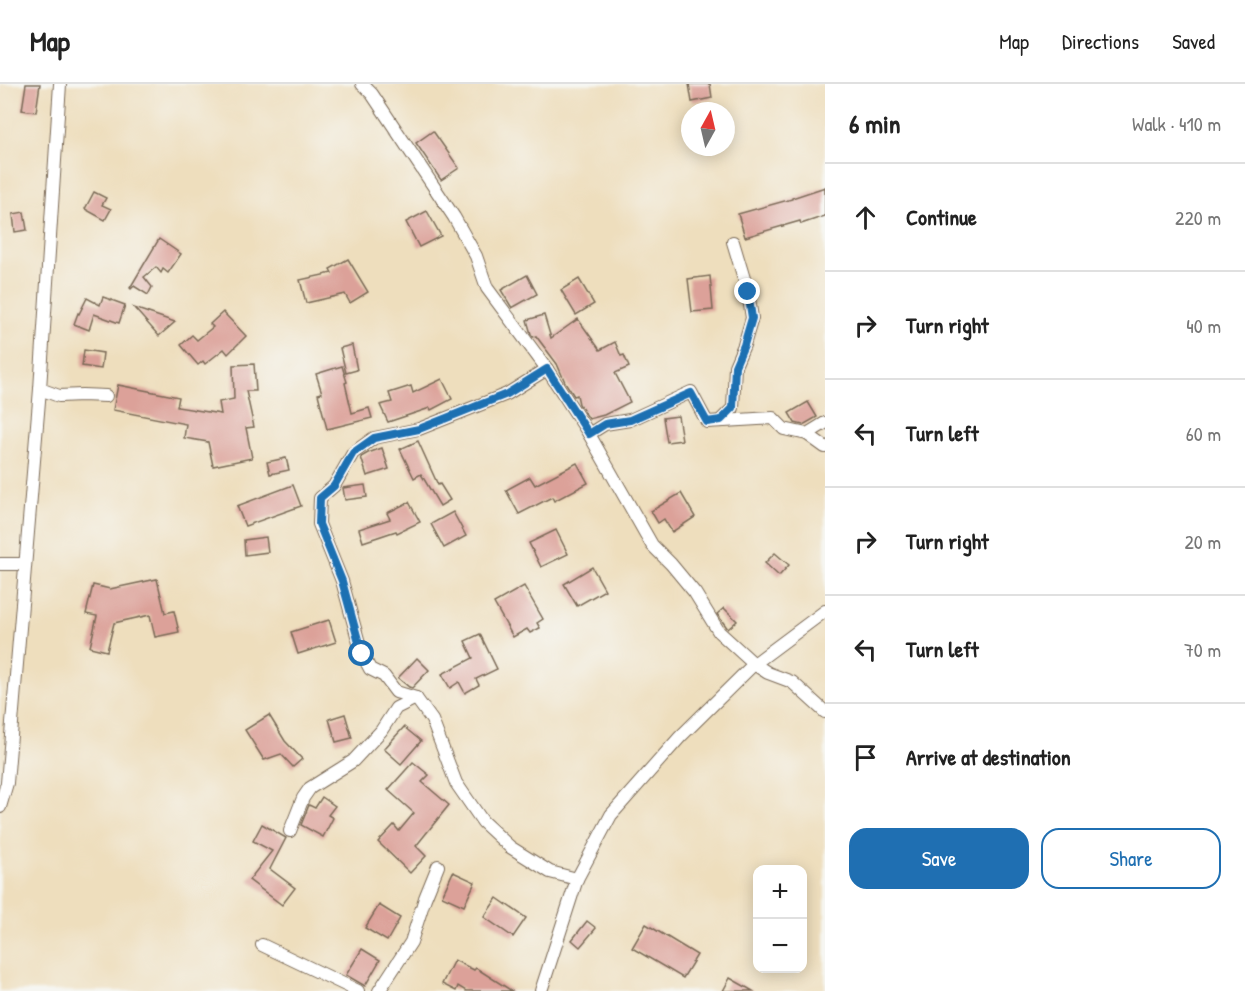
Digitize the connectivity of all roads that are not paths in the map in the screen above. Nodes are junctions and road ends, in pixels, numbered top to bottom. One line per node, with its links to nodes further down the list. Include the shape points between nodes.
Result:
1 (60, 84): 5 (street)
2 (362, 84): 4 (street, via 454,217 476,256 487,288)
3 (733, 242): 7 (street, via 752,318 735,366 733,408)
4 (547, 369): 9 (street); 16 (street, via 507,394 419,429 374,438 353,453 334,486 320,498 319,524 342,581 362,654 370,669 384,676 396,692)
5 (40, 389): 6 (street, via 59,396); 13 (street)
6 (106, 396)
7 (721, 420): 9 (street, via 707,422 691,393 630,420 605,424); 10 (street, via 773,418 784,429)
8 (825, 423): 10 (street)
9 (589, 434): 15 (street, via 652,545 695,593 719,632)
10 (807, 435): 11 (street)
11 (825, 447)
12 (0, 564): 13 (street)
13 (25, 564): 18 (street, via 7,783)
14 (825, 611): 15 (street)
15 (754, 664): 17 (street, via 792,682); 21 (street, via 680,737 611,815)
16 (416, 698): 19 (street, via 396,708 353,761 310,788); 21 (street, via 432,720 456,783 483,822 510,847 540,866)
17 (825, 712)
18 (0, 807)
19 (290, 831)
20 (438, 866): 24 (street, via 411,942)
21 (577, 879): 25 (street)
22 (262, 945): 23 (street)
23 (358, 991)
24 (379, 991)
25 (541, 991)

